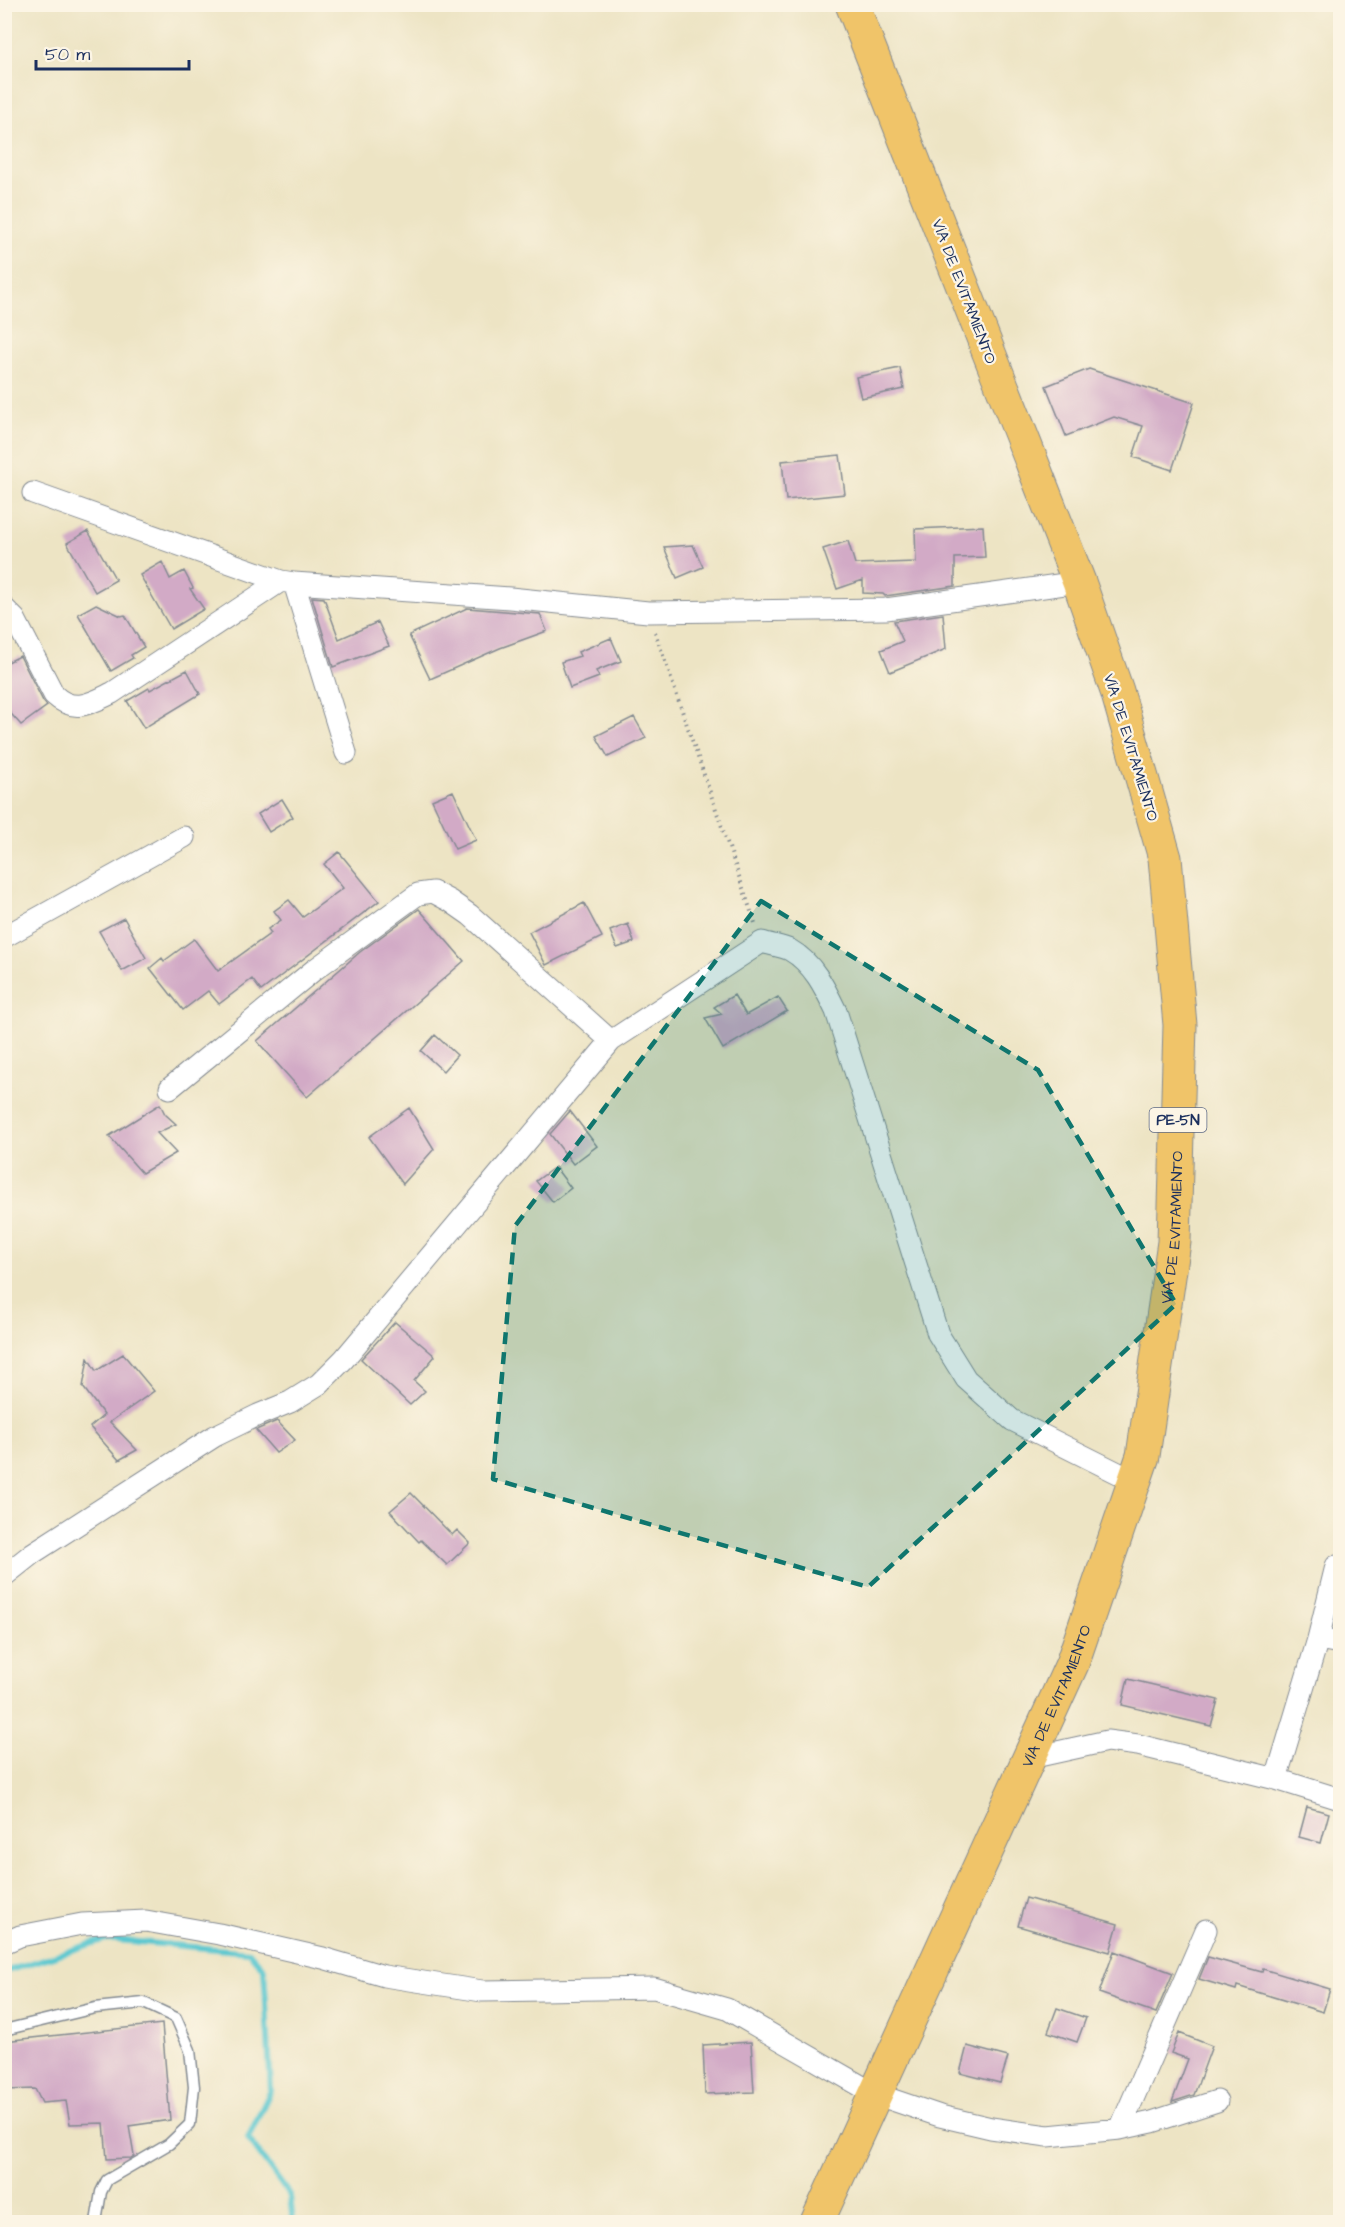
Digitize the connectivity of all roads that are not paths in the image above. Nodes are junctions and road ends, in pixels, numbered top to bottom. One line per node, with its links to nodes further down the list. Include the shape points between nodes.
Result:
1 (852, 4): 4 (highway, VÍA DE EVITAMIENTO / PE-5N)
2 (33, 493): 3 (street)
3 (288, 582): 4 (street, via 648,612 886,609); 5 (street, via 112,693 76,706 63,703 54,695 15,619); 6 (street)
4 (1079, 582): 11 (highway, VÍA DE EVITAMIENTO / PE-5N, via 1117,691 1165,858 1180,1024 1174,1242 1143,1456)
5 (4, 608)
6 (346, 753)
7 (184, 837): 8 (street)
8 (4, 937)
9 (611, 1041): 10 (street, via 470,915 434,892 418,894 314,970); 11 (street, via 762,942 789,949 809,964 836,1011 938,1334 966,1379 1012,1420); 13 (street, via 319,1384 290,1402 215,1436 33,1553)
10 (170, 1088)
11 (1134, 1481): 16 (highway, VÍA DE EVITAMIENTO / PE-5N, via 1072,1664)
12 (1336, 1566): 14 (street)
13 (4, 1576)
14 (1318, 1639): 15 (street); 17 (street)
15 (1341, 1643)
16 (1030, 1758): 17 (street, via 1107,1741); 22 (highway, VÍA DE EVITAMIENTO / PE-5N)
17 (1276, 1779): 18 (street)
18 (1341, 1799)
19 (1206, 1929): 24 (street)
20 (4, 1943): 22 (street, via 20,1936 82,1924 146,1921 311,1955 384,1976 482,1992 654,1988 727,2009)
21 (4, 2030): 25 (lane, via 95,2008 144,2003 176,2018 190,2050 194,2087 190,2124 169,2144 107,2180 100,2192)
22 (875, 2094): 24 (street, via 991,2128 1048,2136); 26 (highway, VÍA DE EVITAMIENTO / PE-5N)
23 (1217, 2100): 24 (street)
24 (1120, 2129)
25 (96, 2223)
26 (817, 2223)

